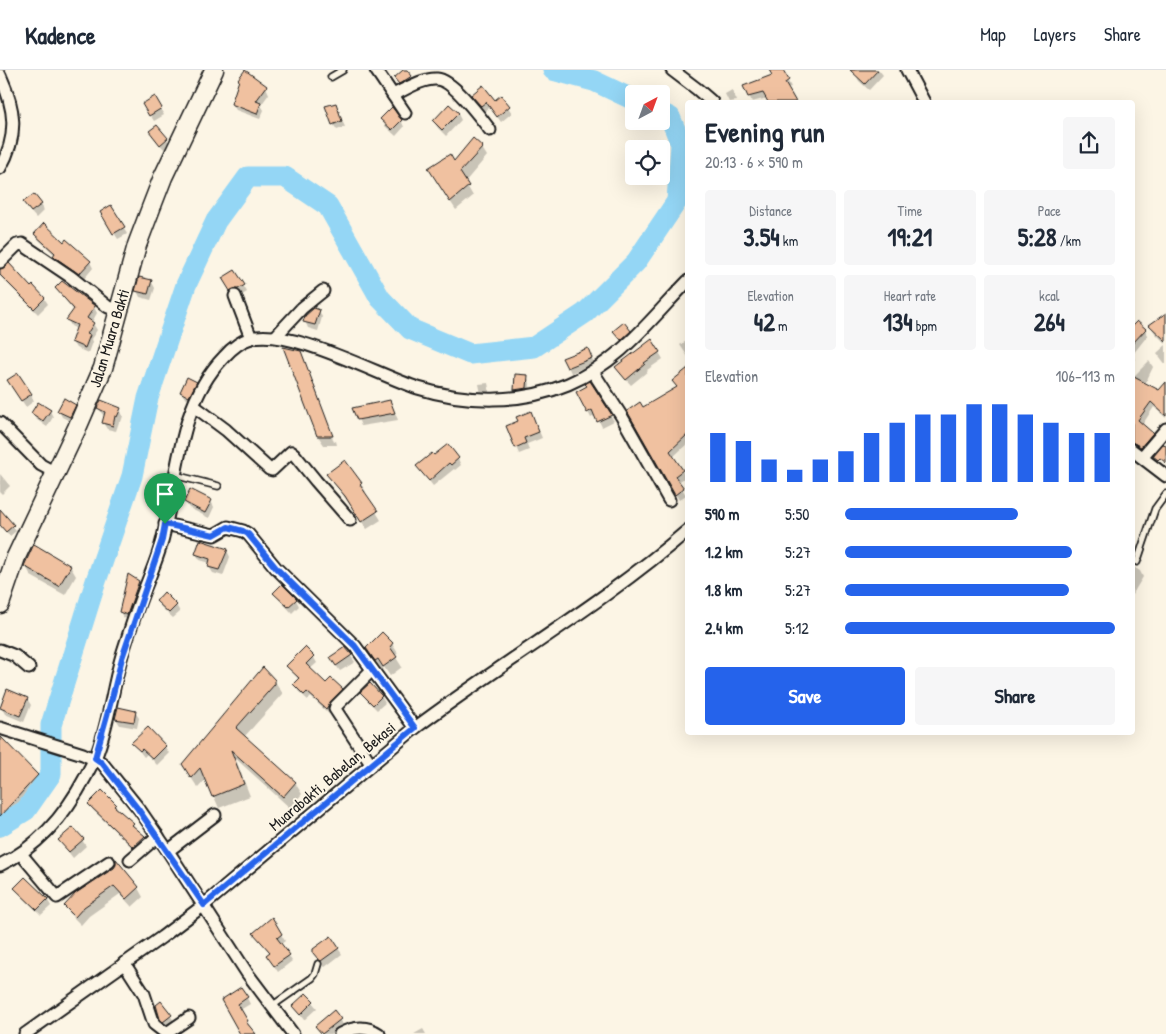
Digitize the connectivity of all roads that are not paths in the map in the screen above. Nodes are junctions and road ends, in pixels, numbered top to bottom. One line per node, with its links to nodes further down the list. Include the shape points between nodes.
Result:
1 (214, 70): 19 (main road, Jalan Muara Bakti, via 151,208)
2 (343, 70): 7 (lane)
3 (376, 70): 8 (street)
4 (672, 70): 9 (street)
5 (907, 70): 10 (street)
6 (0, 75): 13 (street, via 13,116 12,135)
7 (331, 77)
8 (393, 95): 11 (street); 12 (street, via 430,80 444,81)
9 (710, 100)
10 (923, 100)
11 (405, 113)
12 (490, 130)
13 (4, 151): 14 (street)
14 (0, 168)
15 (0, 262): 19 (street, via 22,244 108,307)
16 (685, 284): 22 (street, via 635,338)
17 (323, 291): 20 (street)
18 (235, 296): 21 (street)
19 (119, 310): 27 (main road, Jalan Muara Bakti, via 103,368)
20 (276, 336): 21 (street); 22 (street, via 328,352 419,388 480,399 501,400 546,392)
21 (251, 338): 23 (street, via 222,359 206,380)
22 (593, 372): 32 (street)
23 (194, 406): 28 (street); 33 (street, via 269,469 272,470 291,452 294,454)
24 (0, 424): 27 (street, via 41,465)
25 (1166, 429): 26 (street)
26 (1137, 454): 29 (street)
27 (56, 473): 37 (main road, Jalan Muara Bakti, via 16,557)
28 (174, 475): 30 (lane); 34 (street)
29 (1166, 476)
30 (218, 486)
31 (1166, 494): 36 (lane, via 1155,509)
32 (669, 500)
33 (350, 520)
34 (165, 524): 40 (street, via 214,535 228,527 248,534 276,568 355,646); 43 (street, via 122,658)
35 (685, 532): 42 (street, Muarabakti, Babelan, Bekasi, via 606,594)
36 (1137, 562)
37 (0, 604)
38 (0, 650): 39 (street, via 15,656)
39 (29, 668)
40 (372, 670): 42 (street); 44 (street, via 335,709)
41 (0, 728): 43 (street)
42 (415, 728): 44 (street, Muarabakti, Babelan, Bekasi)
43 (95, 758): 46 (street, via 107,768); 48 (street, via 64,812 39,841)
44 (371, 764): 52 (street, Muarabakti, Babelan, Bekasi)
45 (215, 815): 47 (street)
46 (158, 836): 47 (street); 49 (street)
47 (168, 851): 52 (street)
48 (21, 854): 50 (street, via 57,897); 51 (street)
49 (130, 860)
50 (109, 862)
51 (0, 865)
52 (204, 905): 53 (street, Muarabakti, Babelan, Bekasi); 55 (street)
53 (124, 963): 57 (street, Muarabakti, Babelan, Bekasi); 58 (street, via 144,994 154,1024)
54 (318, 964): 55 (lane, via 312,978)
55 (272, 1006): 59 (street)
56 (189, 1018): 58 (street)
57 (25, 1034)
58 (167, 1034)
59 (293, 1034)
60 (340, 1034): 61 (street, via 354,1028 372,1029)
61 (379, 1034)

